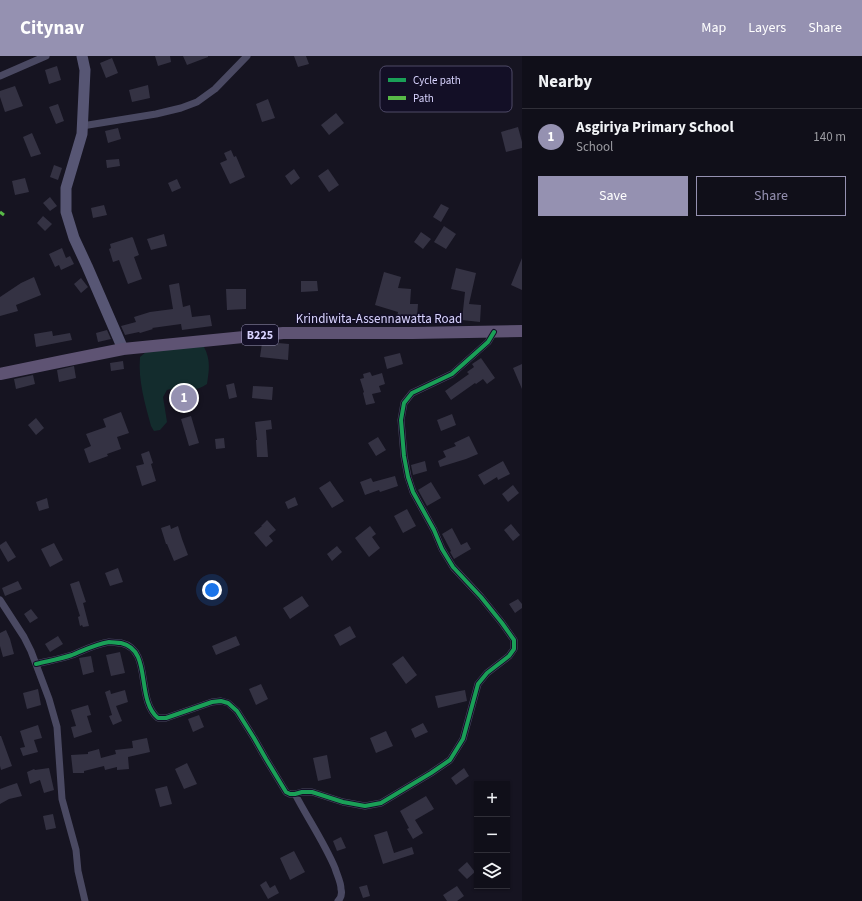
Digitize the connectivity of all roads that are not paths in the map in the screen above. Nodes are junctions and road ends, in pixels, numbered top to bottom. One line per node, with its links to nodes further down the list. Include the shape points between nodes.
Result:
1 (46, 56): 4 (street)
2 (82, 56): 5 (street, via 85,70)
3 (247, 56): 5 (street, via 215,89 197,102 156,114)
4 (0, 76)
5 (82, 126): 8 (street, via 66,188 66,212 74,238)
6 (522, 331): 7 (main road, Krindiwita-Assennawatta Road / B225)
7 (494, 332): 8 (main road, Krindiwita-Assennawatta Road / B225, via 283,333); 12 (street, via 488,342 452,374 412,393 404,403 401,420 406,470 413,492 453,567 502,623 514,640 514,648 509,656 487,673 478,684 463,739 450,760 432,773 381,803 365,806 312,792)
8 (123, 349): 9 (main road, Krindiwita-Assennawatta Road / B225)
9 (0, 374)
10 (0, 600): 11 (street, via 24,637)
11 (36, 664): 12 (street, via 112,642 128,646 135,651 141,663 147,702 153,714 158,718 166,718 212,702 228,703 237,711 286,792); 13 (street, via 57,728 62,799 76,850)
12 (295, 794): 14 (street, via 329,854 341,890)
13 (85, 901)
14 (338, 901)

